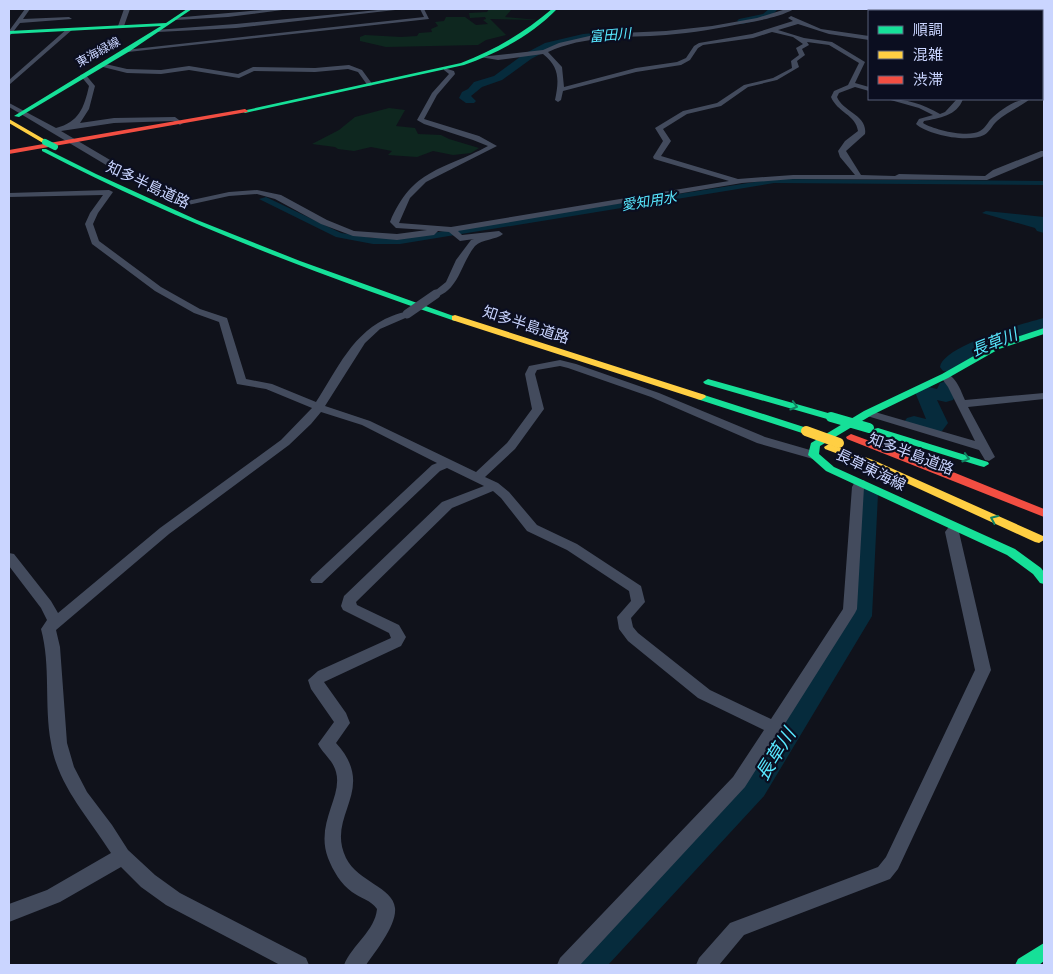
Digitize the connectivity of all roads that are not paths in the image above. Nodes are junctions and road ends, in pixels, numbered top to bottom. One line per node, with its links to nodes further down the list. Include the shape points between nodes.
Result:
1 (127, 9): 20 (street)
2 (190, 9): 18 (main road, 東海緑線)
3 (281, 9): 4 (street); 9 (street); 16 (street)
4 (288, 9)
5 (401, 9): 16 (street)
6 (422, 9): 25 (street, via 427,18)
7 (556, 9): 27 (main road, via 530,32)
8 (791, 9): 13 (street)
9 (260, 10): 10 (street)
10 (245, 11): 18 (street)
11 (24, 12): 14 (street); 15 (street)
12 (53, 12): 19 (street, via 73,12)
13 (780, 12): 17 (street); 26 (street, via 695,31 587,38)
14 (34, 13)
15 (17, 19): 19 (street); 21 (street); 21 (street)
16 (287, 20): 18 (street, via 236,26)
17 (798, 22): 22 (street); 23 (street, via 832,34)
18 (167, 24): 20 (main road); 25 (main road, 東海緑線)
19 (68, 26): 20 (main road); 21 (main road); 31 (street)
20 (121, 26)
21 (9, 30)
22 (772, 30): 24 (street); 35 (street, via 701,44 679,64 636,70)
23 (868, 38)
24 (803, 40): 33 (street, via 830,43 861,61 851,84); 54 (street, via 807,43 799,48 802,54 794,61 796,68 775,79 746,86 719,105 685,112 659,128 667,141 657,158)
25 (128, 50): 28 (main road, 東海緑線)
26 (544, 52): 27 (street); 35 (street, via 557,60 561,70)
27 (484, 57): 29 (main road)
28 (101, 65): 30 (main road, 東海緑線); 32 (street, via 127,71 161,72 189,68 239,76 253,69 349,68 360,70)
29 (446, 69): 32 (main road); 56 (street, via 452,74 434,94 420,120 494,146 432,174 418,184 400,204 394,222 396,225)
30 (83, 75): 41 (main road, 東海緑線); 44 (street, via 92,86 87,109)
31 (9, 83)
32 (370, 85): 43 (main road)
33 (854, 85): 34 (street); 52 (street, via 836,92 834,97 838,106 853,115 862,127 862,132 842,151)
34 (868, 89)
35 (560, 90): 36 (street)
36 (558, 100)
37 (894, 100): 42 (street, via 921,106)
38 (960, 100): 42 (street, via 947,114)
39 (1024, 100): 42 (street, via 1014,104 976,135 930,130 919,124 922,120)
40 (9, 105): 41 (street)
41 (16, 116): 46 (street); 48 (main road, 知多半島道路)
42 (938, 116)
43 (180, 123): 44 (street, via 169,119); 47 (main road)
44 (70, 126): 46 (street)
45 (9, 129): 48 (main road, 知多半島道路)
46 (54, 131): 47 (street)
47 (71, 142): 49 (main road); 56 (street, via 141,182 191,202 257,192 278,197 324,222 353,233 398,237)
48 (44, 146): 58 (main road, 知多半島道路, via 275,247 418,298); 66 (main road, 知多半島道路, via 100,179 180,216 324,273)
49 (9, 152)
50 (1044, 153): 53 (street, via 986,178)
51 (777, 174): 52 (street)
52 (858, 174): 53 (street)
53 (907, 178): 54 (street, via 843,181 778,177)
54 (742, 182): 56 (street)
55 (9, 195): 64 (street, via 109,192 89,224 95,242 158,289 197,311 223,320 242,382 268,386)
56 (451, 232): 64 (street, bridge, via 499,234 474,242 450,284 407,314 369,334)
57 (1044, 331): 60 (main road, 長草東海線, via 996,347)
58 (612, 359): 59 (main road); 66 (main road, 知多半島道路)
59 (638, 364)
60 (945, 376): 63 (street); 65 (main road, 長草東海線)
61 (699, 380): 69 (main road, one-way to 69, bridge, via 869,428)
62 (1044, 396): 63 (street)
63 (960, 404): 69 (street)
64 (318, 407): 70 (street, via 366,422); 82 (street, via 297,433 190,511)
65 (868, 413): 68 (main road, 長草東海線, via 815,445); 69 (street)
66 (806, 430): 67 (main road); 74 (main road, 知多半島道路, via 851,437)
67 (834, 445): 75 (main road, 知多半島道路, via 947,483); 77 (main road, one-way to 67)
68 (813, 455): 71 (street, via 761,440 654,395 560,363 533,368 530,374 538,409 519,438 497,462); 72 (main road, 長草東海線, via 830,469)
69 (985, 456)
70 (447, 463): 71 (street); 80 (street, via 436,468)
71 (477, 477): 73 (street)
72 (860, 483): 76 (main road, 長草東海線); 83 (street, via 850,610)
73 (494, 486): 83 (street, via 506,495 532,528 572,547 636,590 638,602 624,617 626,629 632,637 704,694); 88 (street, via 447,505 349,600 348,606 352,609 394,629 398,637 396,642 316,680 316,686 342,723 326,744 333,749 346,780 333,826 337,858 355,884 378,898 387,911)
74 (1044, 513)
75 (1044, 524)
76 (956, 527): 81 (main road, 長草東海線, via 1022,558); 90 (street, via 952,532 983,670 892,863 884,873 737,929)
77 (1039, 539)
78 (9, 557): 79 (street)
79 (15, 577): 82 (street, via 46,605)
80 (317, 580)
81 (1044, 580)
82 (55, 621): 84 (street, via 48,629 53,647 59,743 66,767 81,797)
83 (775, 728): 89 (street, via 739,782)
84 (122, 856): 85 (street, via 36,905); 87 (street, via 173,899)
85 (9, 913)
86 (1044, 951): 91 (main road)
87 (299, 965)
88 (354, 965)
89 (567, 965)
90 (706, 965)
91 (1024, 965)

